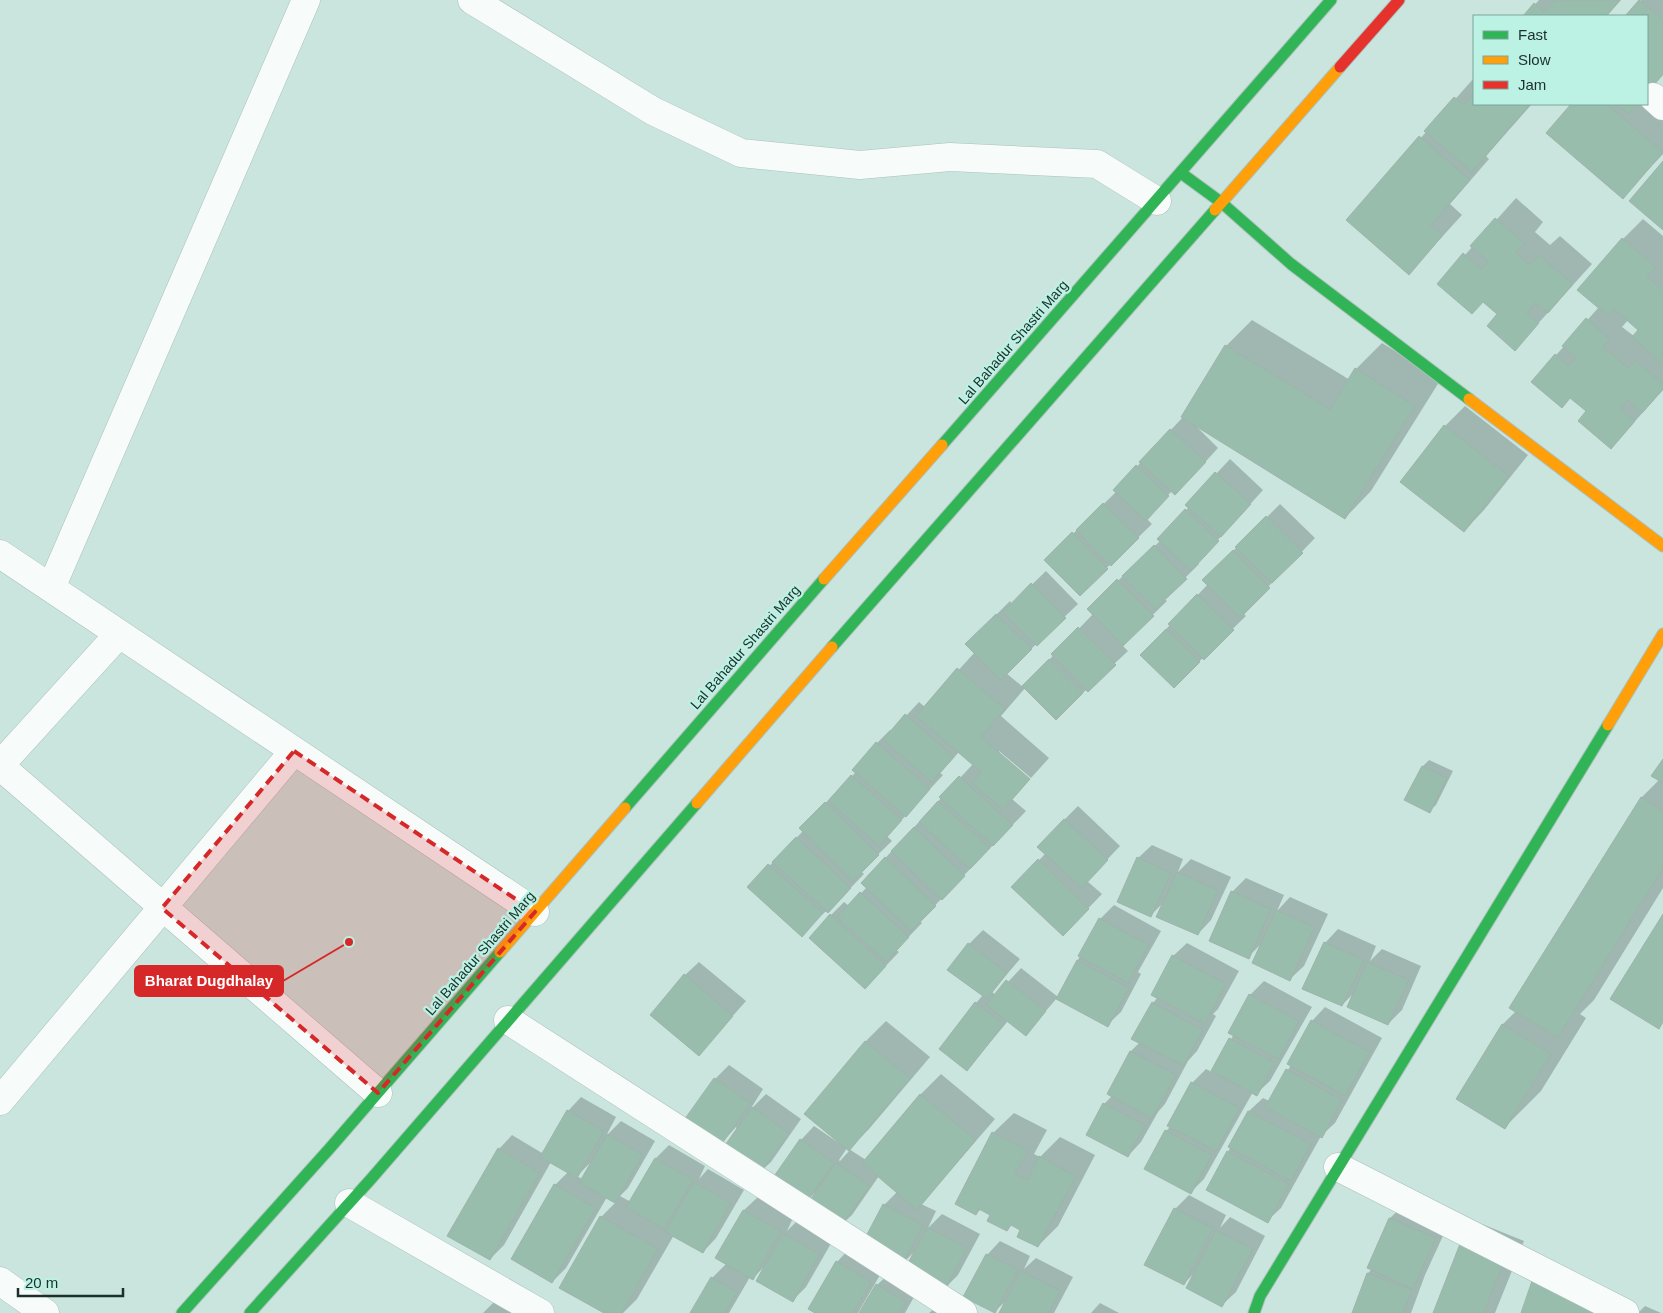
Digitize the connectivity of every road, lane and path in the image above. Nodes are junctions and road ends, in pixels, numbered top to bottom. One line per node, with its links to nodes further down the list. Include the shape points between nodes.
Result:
1 (306, 0): 10 (street)
2 (472, 0): 6 (street, via 653,111 741,153 860,165 950,157 1097,164)
3 (1331, 0): 5 (main road, Lal Bahadur Shastri Marg)
4 (1398, 0): 7 (main road)
5 (1181, 173): 6 (main road, Lal Bahadur Shastri Marg); 7 (main road)
6 (1157, 201): 16 (main road, Lal Bahadur Shastri Marg)
7 (1222, 203): 8 (main road, via 1291,264); 17 (main road)
8 (1663, 546)
9 (0, 554): 10 (street)
10 (51, 588): 11 (street)
11 (119, 634): 13 (street); 14 (street)
12 (1663, 634): 20 (main road)
13 (294, 751): 15 (street); 16 (street)
14 (0, 766): 15 (street)
15 (162, 908): 18 (street); 19 (street)
16 (535, 912): 18 (main road, Lal Bahadur Shastri Marg)
17 (508, 1020): 21 (main road); 27 (street)
18 (378, 1093): 24 (main road, Lal Bahadur Shastri Marg)
19 (0, 1101)
20 (1338, 1167): 28 (main road, via 1260,1296); 29 (street)
21 (349, 1203): 25 (main road); 26 (street)
22 (0, 1281): 23 (street)
23 (45, 1313)
24 (182, 1313)
25 (250, 1313)
26 (540, 1313)
27 (963, 1313)
28 (1254, 1313)
29 (1625, 1313)

